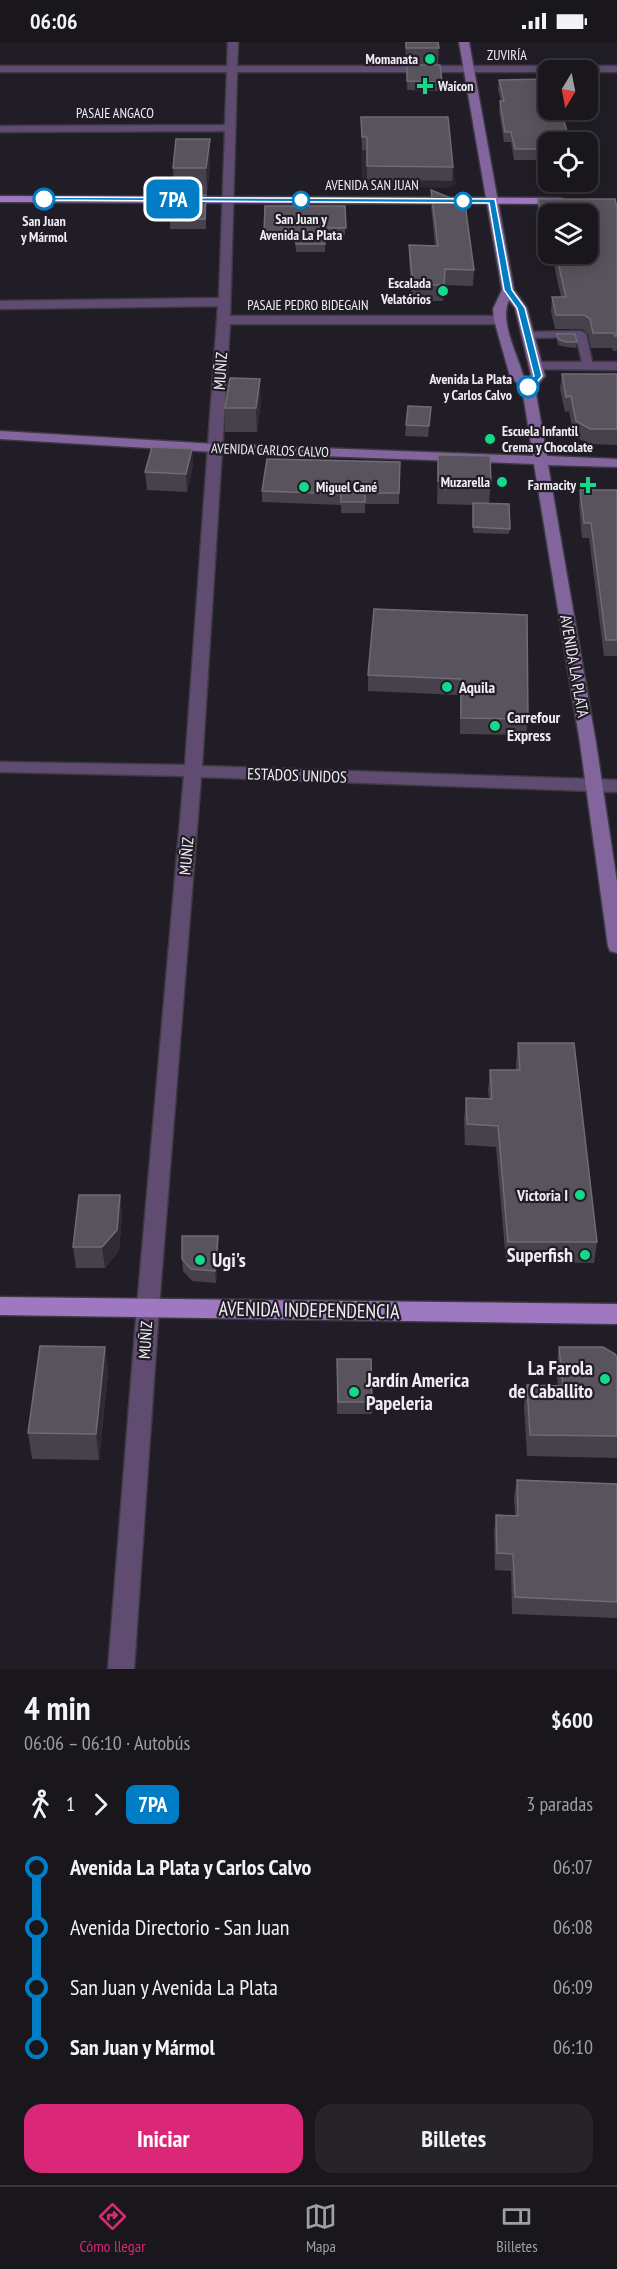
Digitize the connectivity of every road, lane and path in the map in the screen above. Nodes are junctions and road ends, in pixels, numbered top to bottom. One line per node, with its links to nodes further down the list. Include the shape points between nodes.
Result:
1 (233, 42): 3 (street, MUÑIZ)
2 (464, 42): 5 (main road)
3 (231, 68): 4 (street, ZUVIRÍA); 5 (street, ZUVIRÍA); 7 (street, MUÑIZ)
4 (0, 69)
5 (468, 69): 6 (street, ZUVIRÍA); 11 (main road)
6 (617, 69)
7 (230, 128): 8 (street, PASAJE ANGACO); 10 (street, MUÑIZ)
8 (0, 129)
9 (0, 199): 10 (main road, AVENIDA SAN JUAN)
10 (226, 199): 11 (main road, AVENIDA SAN JUAN); 14 (street, MUÑIZ)
11 (492, 201): 12 (main road, AVENIDA SAN JUAN); 13 (main road)
12 (572, 201)
13 (508, 290): 17 (main road, via 499,309); 18 (main road, via 521,308)
14 (224, 302): 15 (street, PASAJE PEDRO BIDEGAIN); 16 (street, MUÑIZ)
15 (0, 305)
16 (224, 320): 17 (street, PASAJE PEDRO BIDEGAIN); 24 (street, MUÑIZ)
17 (502, 324): 19 (main road, via 515,337 522,363); 22 (main road, AVENIDA LA PLATA, via 517,376)
18 (528, 335): 19 (main road); 20 (lane, via 582,334)
19 (536, 366): 20 (street); 22 (main road, AVENIDA LA PLATA, via 538,376)
20 (588, 366): 21 (street)
21 (617, 366)
22 (528, 387): 25 (main road, AVENIDA LA PLATA)
23 (0, 435): 24 (main road, AVENIDA CARLOS CALVO)
24 (215, 448): 25 (main road, AVENIDA CARLOS CALVO); 28 (street, MUÑIZ)
25 (540, 462): 26 (main road, AVENIDA CARLOS CALVO); 29 (main road, AVENIDA LA PLATA)
26 (617, 463)
27 (0, 767): 28 (street, ESTADOS UNIDOS)
28 (194, 771): 29 (street, ESTADOS UNIDOS); 33 (street, MUÑIZ)
29 (595, 786): 30 (street, ESTADOS UNIDOS); 31 (main road, AVENIDA LA PLATA)
30 (617, 786)
31 (617, 946)
32 (0, 1306): 33 (main road, AVENIDA INDEPENDENCIA)
33 (148, 1307): 34 (main road, AVENIDA INDEPENDENCIA); 35 (street, MUÑIZ)
34 (617, 1314)
35 (121, 1669)

